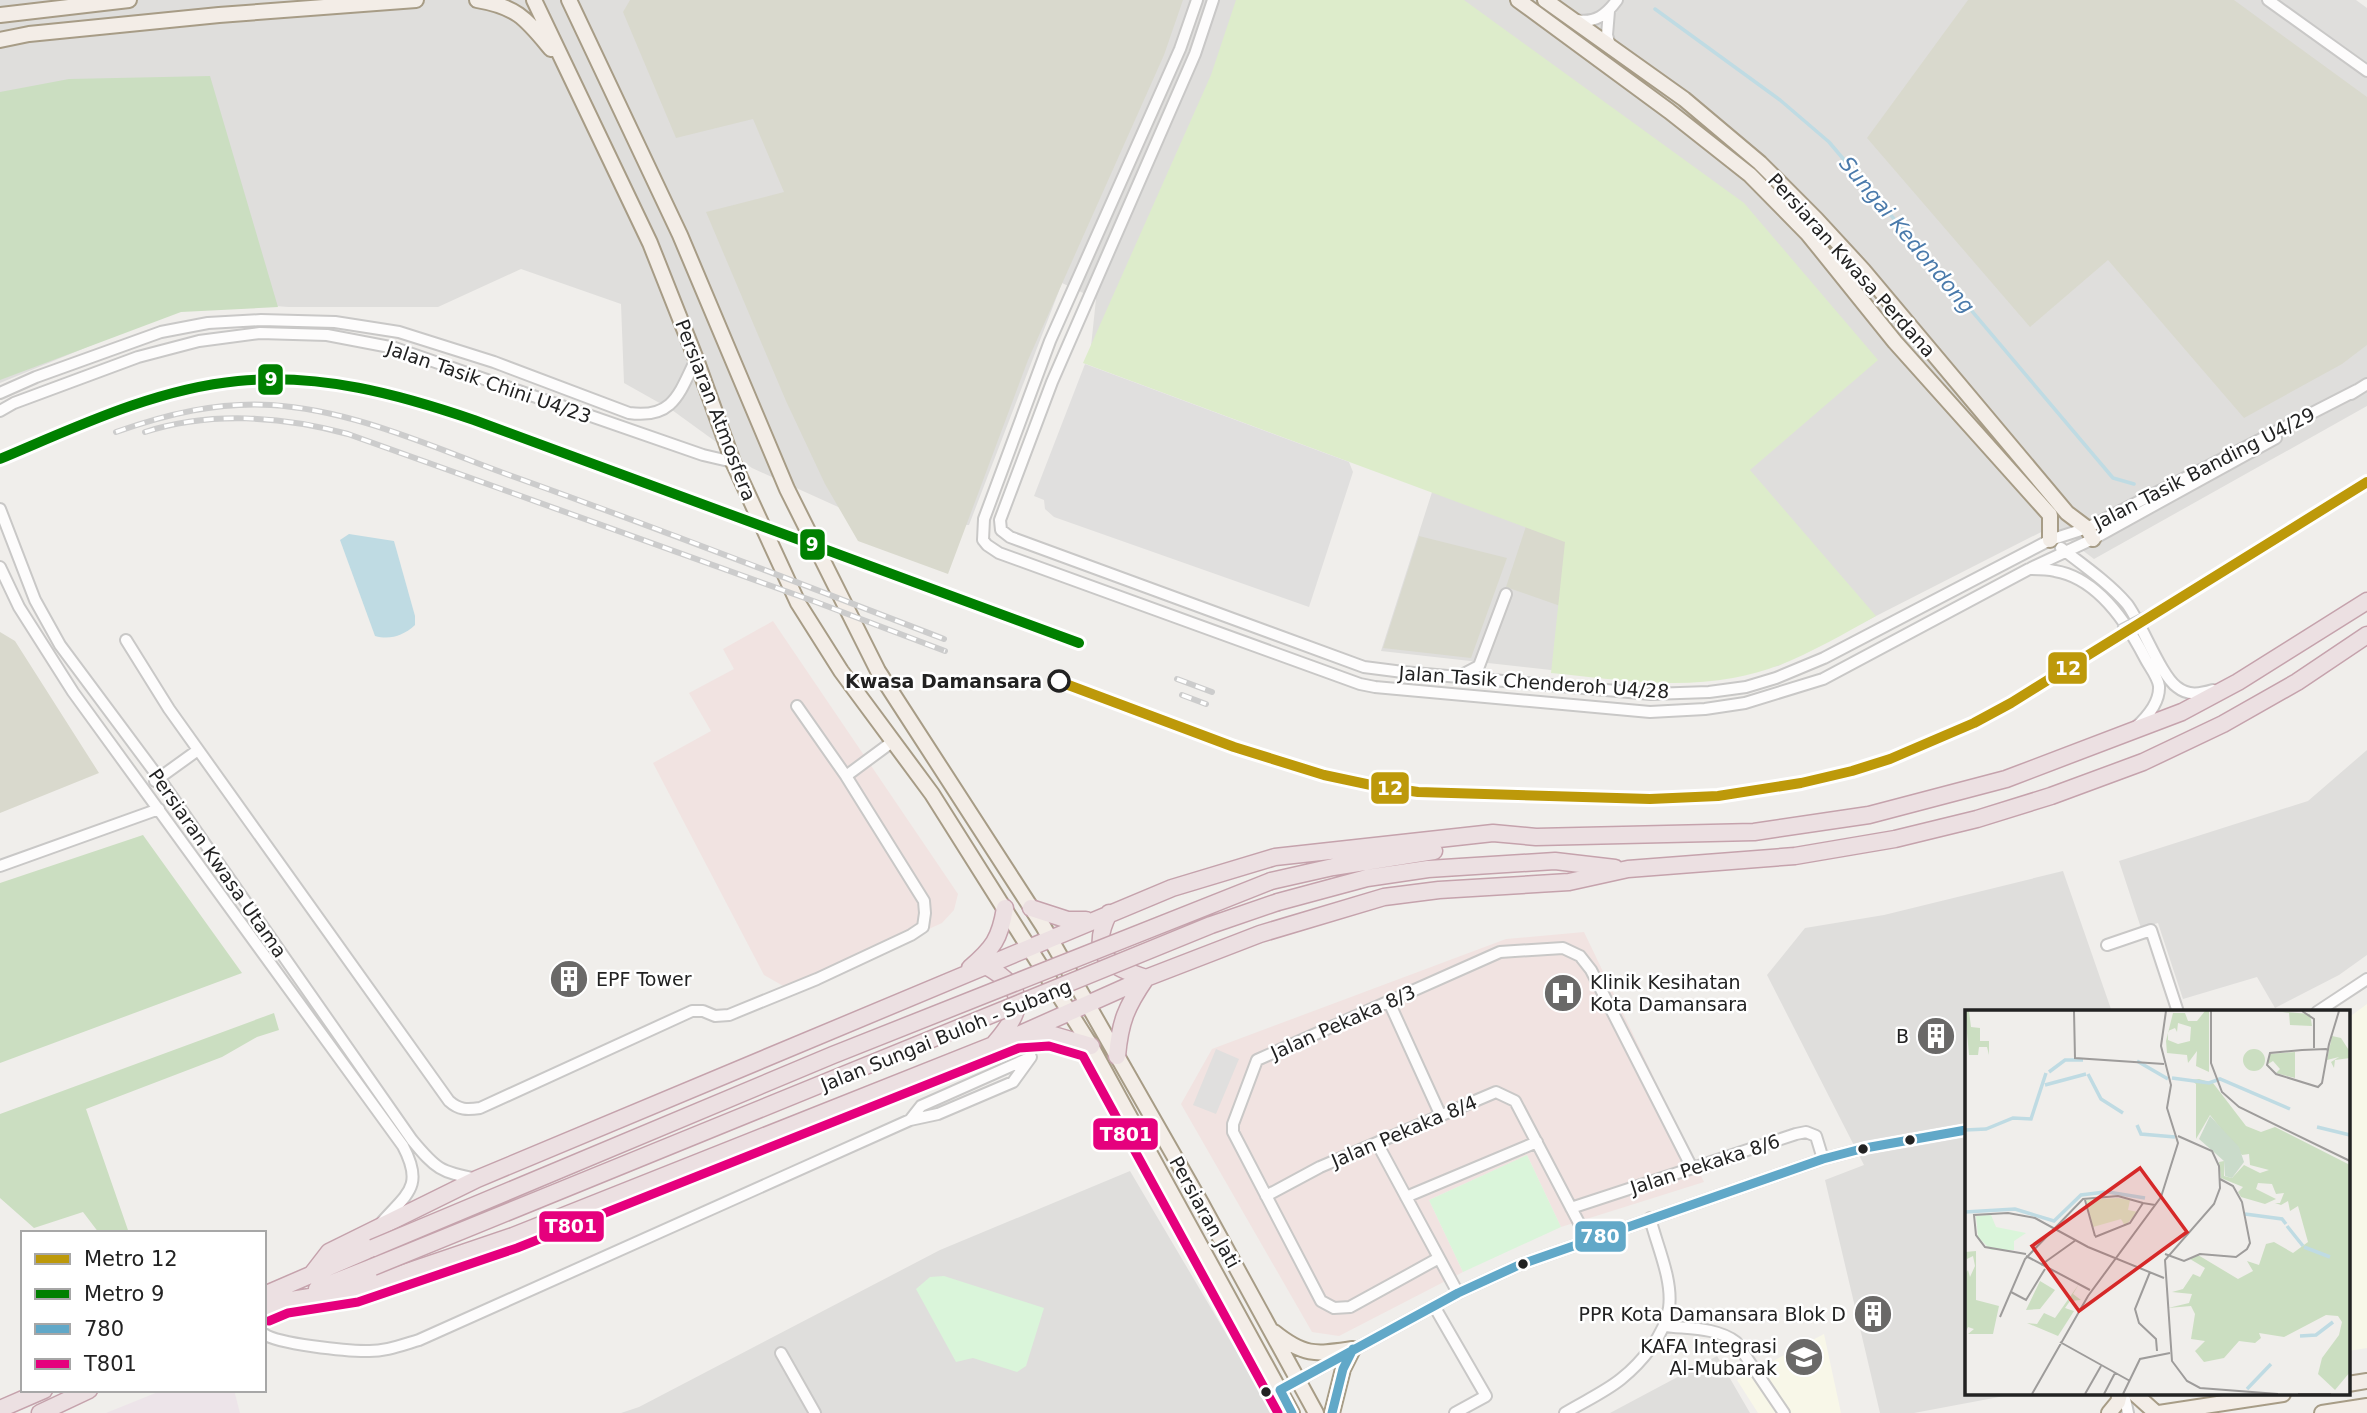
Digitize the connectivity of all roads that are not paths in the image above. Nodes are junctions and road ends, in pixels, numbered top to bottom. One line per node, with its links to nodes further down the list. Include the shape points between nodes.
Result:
1 (129, 0): 14 (main road)
2 (416, 0): 16 (main road, via 219,15)
3 (477, 0): 19 (main road, via 516,12)
4 (534, 0): 19 (main road, Persiaran Atmosfera)
5 (569, 0): 18 (main road, Persiaran Atmosfera)
6 (584, 0): 18 (main road)
7 (1197, 0): 21 (street, via 1180,49)
8 (1213, 0): 22 (street, via 1195,54)
9 (1518, 0): 32 (main road, Persiaran Kwasa Perdana, via 1750,175 1825,253 1895,342 2049,516)
10 (1545, 0): 15 (main road, Persiaran Kwasa Perdana)
11 (1617, 0): 13 (street)
12 (2268, 0): 20 (street)
13 (1609, 11): 15 (street, via 1586,22); 17 (street, via 1606,35)
14 (0, 15)
15 (1569, 18): 17 (main road, Persiaran Kwasa Perdana)
16 (0, 40)
17 (1611, 49): 30 (main road, Persiaran Kwasa Perdana, via 1684,99 1760,163 1816,219 2067,513)
18 (594, 52): 59 (main road, Persiaran Atmosfera, via 680,236 787,489 878,671)
19 (566, 66): 23 (main road, Persiaran Atmosfera, via 650,243)
20 (2367, 71)
21 (1050, 341): 22 (street); 31 (street, via 984,519)
22 (1067, 348): 29 (street, via 1000,520)
23 (696, 359): 25 (street, Jalan Tasik Chini U4/23, via 671,405 645,415 399,332 335,322 261,320 161,332); 27 (main road, Persiaran Atmosfera)
24 (2367, 384): 30 (street, Jalan Tasik Banding U4/29)
25 (0, 393)
26 (0, 411): 27 (street, Jalan Tasik Chini U4/23, via 138,357 199,341 260,333 327,335 396,348)
27 (733, 462): 49 (main road, Persiaran Atmosfera, via 798,603)
28 (0, 509): 52 (street, Persiaran Kwasa Utama, via 35,600 60,645)
29 (1001, 530): 31 (street); 44 (street, Jalan Tasik Chenderoh U4/28, via 1348,663)
30 (2090, 533): 32 (street, Jalan Tasik Banding U4/29); 33 (street, Jalan Tasik Banding U4/29)
31 (984, 540): 35 (street, Jalan Tasik Chenderoh U4/28, via 999,552 1360,684 1650,712 1745,703 1823,679)
32 (2050, 540): 33 (street); 45 (street, Jalan Tasik Chenderoh U4/28, via 1824,658 1746,687 1651,694)
33 (2064, 551): 35 (street, Jalan Tasik Banding U4/29); 36 (street); 46 (street, via 2126,603 2176,687 2199,694)
34 (0, 568): 53 (street, Persiaran Kwasa Utama, via 73,692)
35 (2029, 569): 36 (street)
36 (2076, 578): 48 (street, via 2118,612 2159,685 2148,715)
37 (2367, 593): 40 (street)
38 (1506, 594): 43 (street)
39 (2367, 601): 40 (highway, Jalan Sungai Buloh - Subang)
40 (2330, 625): 46 (highway, Jalan Sungai Buloh - Subang)
41 (2367, 635): 57 (highway, Jalan Sungai Buloh - Subang, via 2223,724 2143,762 2051,796 1895,839 1795,856)
42 (126, 640): 50 (street)
43 (1479, 666): 44 (street); 45 (street)
44 (1458, 677): 45 (street, Jalan Tasik Chenderoh U4/28)
45 (1496, 680)
46 (2238, 682): 48 (highway, Jalan Sungai Buloh - Subang)
47 (797, 706): 51 (street)
48 (2129, 734): 55 (highway, Jalan Sungai Buloh - Subang, via 2006,779 1869,815 1754,832)
49 (892, 741): 51 (street); 58 (main road, Persiaran Atmosfera)
50 (198, 750): 51 (street, via 449,1101 466,1110 692,1011 729,1015 767,1000 923,927 924,901); 52 (street)
51 (846, 776)
52 (159, 778): 53 (street); 85 (street, Persiaran Kwasa Utama, via 412,1140 440,1170)
53 (145, 789): 54 (street, Persiaran Kwasa Utama)
54 (159, 808): 56 (street); 90 (street, Persiaran Kwasa Utama, via 410,1159 414,1172 409,1193)
55 (1536, 838): 60 (highway, Jalan Sungai Buloh - Subang, via 1493,833 1275,858 1172,888); 93 (highway, Jalan Sungai Buloh - Subang, bridge, via 1333,867 1271,881 833,1055)
56 (0, 866)
57 (1628, 869): 67 (highway, Jalan Sungai Buloh - Subang, via 1569,882 1384,897 1260,934); 96 (highway, Jalan Sungai Buloh - Subang, bridge, via 1555,861 1428,869 1367,878 1278,902 1211,925)
58 (1005, 908): 64 (main road, Persiaran Atmosfera); 66 (highway, via 994,945)
59 (1031, 908): 61 (highway, via 1068,920); 62 (main road, Persiaran Atmosfera)
60 (1109, 913): 61 (highway, Jalan Sungai Buloh - Subang); 67 (highway, via 1099,940 1105,956 1121,970)
61 (1093, 920): 62 (highway, Jalan Sungai Buloh - Subang)
62 (1049, 939): 64 (highway, Jalan Sungai Buloh - Subang); 70 (main road, Persiaran Jati)
63 (2106, 944): 71 (street, via 2151,930)
64 (1030, 948): 65 (highway, Jalan Sungai Buloh - Subang); 73 (main road, Persiaran Atmosfera)
65 (986, 966): 66 (highway, Jalan Sungai Buloh - Subang); 75 (highway, via 1014,987 1017,1002 1015,1015)
66 (957, 978): 85 (highway, Jalan Sungai Buloh - Subang)
67 (1146, 978): 70 (highway, Jalan Sungai Buloh - Subang); 77 (highway, via 1127,1008)
68 (2367, 979): 72 (street)
69 (1390, 1002): 78 (street); 84 (street, Jalan Pekaka 8/3, via 1500,952 1563,948 1580,956); 86 (street, Jalan Pekaka 8/3, via 1257,1060 1233,1132)
70 (1087, 1004): 73 (highway, Jalan Sungai Buloh - Subang); 77 (main road, Persiaran Jati)
71 (2177, 1010)
72 (2320, 1010)
73 (1070, 1012): 74 (highway, Jalan Sungai Buloh - Subang); 76 (main road, Persiaran Jati)
74 (1016, 1036): 75 (highway, Jalan Sungai Buloh - Subang); 76 (highway, Jalan Sungai Buloh - Subang, via 1050,1034)
75 (993, 1045): 96 (highway, Jalan Sungai Buloh - Subang, via 513,1236 354,1290)
76 (1091, 1046): 105 (main road, Persiaran Jati)
77 (1117, 1056): 99 (main road, Persiaran Jati)
78 (1441, 1116): 81 (street, Jalan Pekaka 8/4); 82 (street, Jalan Pekaka 8/4, via 1496,1092 1515,1101)
79 (910, 1120): 79 (street, via 939,1114 1013,1082 1031,1057 921,1106); 101 (street, via 419,1340 367,1351 278,1341)
80 (1965, 1130): 83 (street)
81 (1377, 1143): 86 (street, Jalan Pekaka 8/4); 87 (street)
82 (1537, 1143): 87 (street); 88 (street, Jalan Pekaka 8/4)
83 (1823, 1159): 84 (street, Jalan Pekaka 8/6, via 1816,1136 1806,1132); 89 (street)
84 (1692, 1168): 88 (street, Jalan Pekaka 8/6)
85 (477, 1179): 90 (highway, Jalan Sungai Buloh - Subang)
86 (1266, 1196): 92 (street, Jalan Pekaka 8/3, via 1321,1301 1334,1307 1350,1307)
87 (1406, 1197): 92 (street)
88 (1571, 1208): 91 (street, Jalan Pekaka 8/4)
89 (1650, 1219): 91 (street); 100 (street, via 1667,1280 1670,1307)
90 (378, 1227): 93 (highway, Jalan Sungai Buloh - Subang, via 329,1252)
91 (1588, 1240): 95 (street)
92 (1439, 1258): 95 (street)
93 (312, 1274): 94 (highway, Jalan Sungai Buloh - Subang)
94 (266, 1293)
95 (1458, 1293): 97 (street)
96 (285, 1301): 98 (highway, Jalan Sungai Buloh - Subang)
97 (1434, 1306): 102 (street); 119 (street, via 1486,1396)
98 (266, 1309)
99 (1268, 1326): 102 (main road, via 1301,1350); 104 (main road, Persiaran Jati)
100 (1665, 1326): 120 (street, via 1620,1379); 121 (street, via 1728,1336)
101 (266, 1335)
102 (1353, 1349): 104 (street); 118 (main road)
103 (781, 1353): 115 (street)
104 (1299, 1381): 105 (street); 117 (main road, Persiaran Jati)
105 (1280, 1390): 116 (main road, Persiaran Jati)
106 (39, 1392): 113 (highway)
107 (85, 1392): 114 (highway)
108 (2121, 1396): 122 (main road)
109 (2123, 1396): 123 (street)
110 (2137, 1396): 124 (main road)
111 (2270, 1396): 124 (main road)
112 (2367, 1406): 125 (main road)
113 (0, 1409)
114 (40, 1413)
115 (815, 1413)
116 (1293, 1413)
117 (1316, 1413)
118 (1332, 1413)
119 (1455, 1413)
120 (1565, 1413)
121 (1784, 1413)
122 (2109, 1413)
123 (2128, 1413)
124 (2157, 1413)
125 (2322, 1413)

